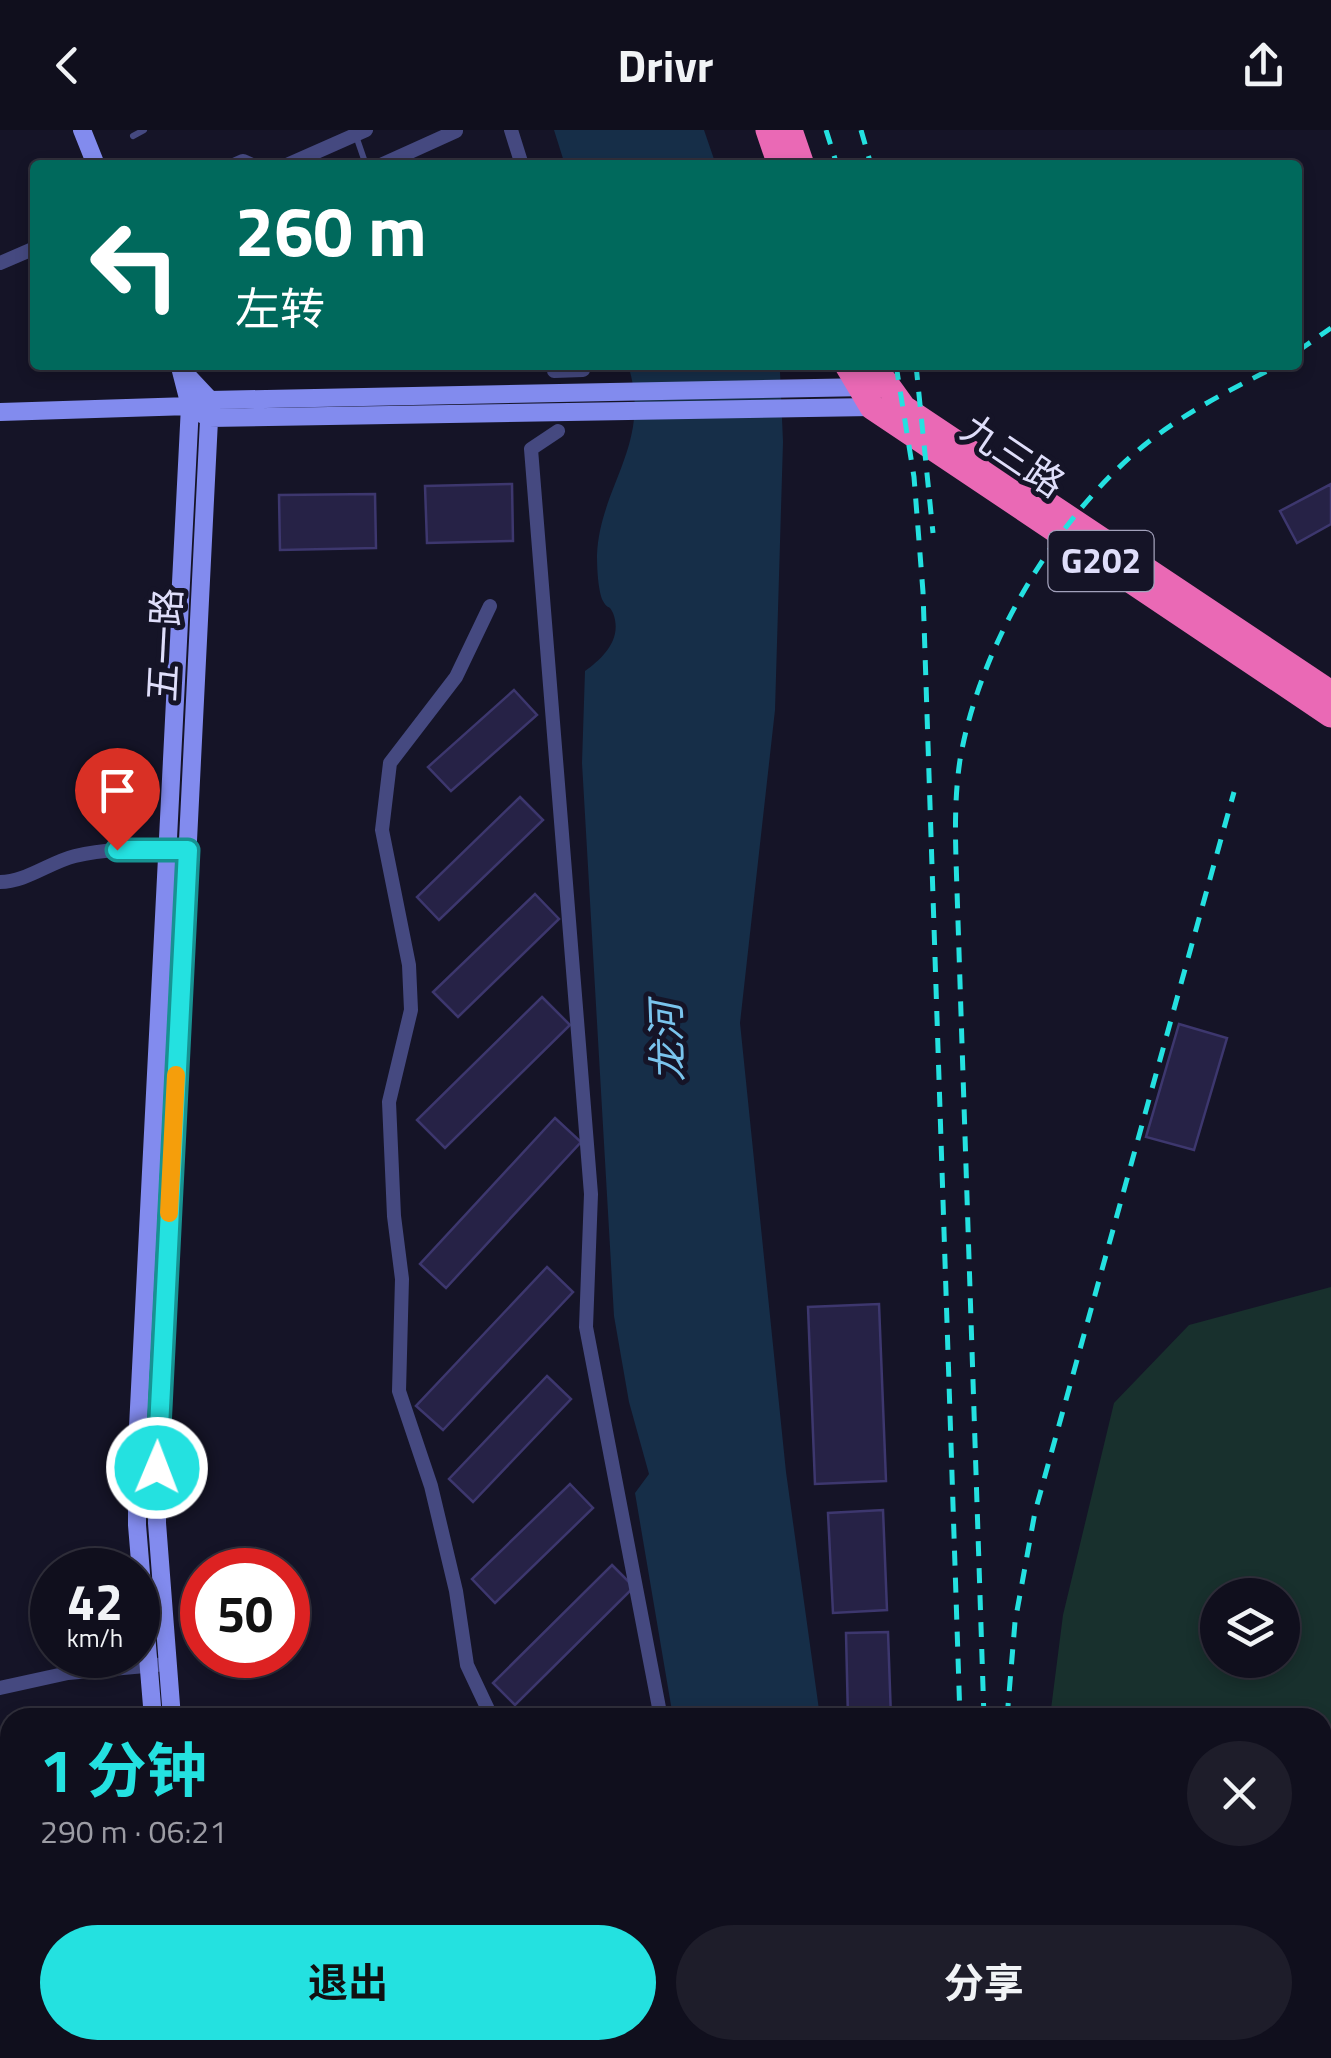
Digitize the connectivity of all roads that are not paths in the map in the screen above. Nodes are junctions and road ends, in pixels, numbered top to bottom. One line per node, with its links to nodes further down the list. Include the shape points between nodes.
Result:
1 (82, 130): 9 (main road)
2 (144, 130): 8 (lane)
3 (511, 130): 13 (street)
4 (768, 130): 14 (highway)
5 (790, 130): 15 (highway)
6 (456, 131): 12 (street)
7 (358, 132): 10 (street); 11 (lane)
8 (133, 136)
9 (94, 160)
10 (298, 160)
11 (365, 160)
12 (393, 160)
13 (520, 160)
14 (778, 160)
15 (800, 160)
16 (30, 250): 17 (street)
17 (0, 263)
18 (180, 370): 23 (main road, 五一路)
19 (182, 370): 24 (main road, 五一路)
20 (583, 370): 21 (street)
21 (554, 371)
22 (867, 382): 24 (main road, via 790,398); 28 (highway, 九三路 / G202); 29 (highway, 九三路 / G202)
23 (190, 406): 24 (main road); 25 (main road); 30 (main road, 五一路)
24 (210, 409): 31 (main road, 五一路)
25 (0, 412)
26 (558, 431): 42 (street, via 531,449 591,1194 586,1326)
27 (490, 606): 41 (street, via 456,677 390,763 382,830 409,965 411,1010 388,1102 402,1279 399,1391 431,1486 467,1665)
28 (1331, 693)
29 (1331, 715)
30 (168, 850): 31 (street); 32 (street, via 76,856); 33 (main road, 五一路, via 136,1447)
31 (188, 850): 35 (main road, 五一路, via 158,1440)
32 (0, 882)
33 (139, 1548)
34 (160, 1664): 35 (street)
35 (168, 1664): 40 (main road, 五一路)
36 (45, 1678): 38 (street)
37 (149, 1678): 39 (main road, 五一路)
38 (0, 1688)
39 (152, 1708)
40 (171, 1708)
41 (487, 1708)
42 (659, 1708)

